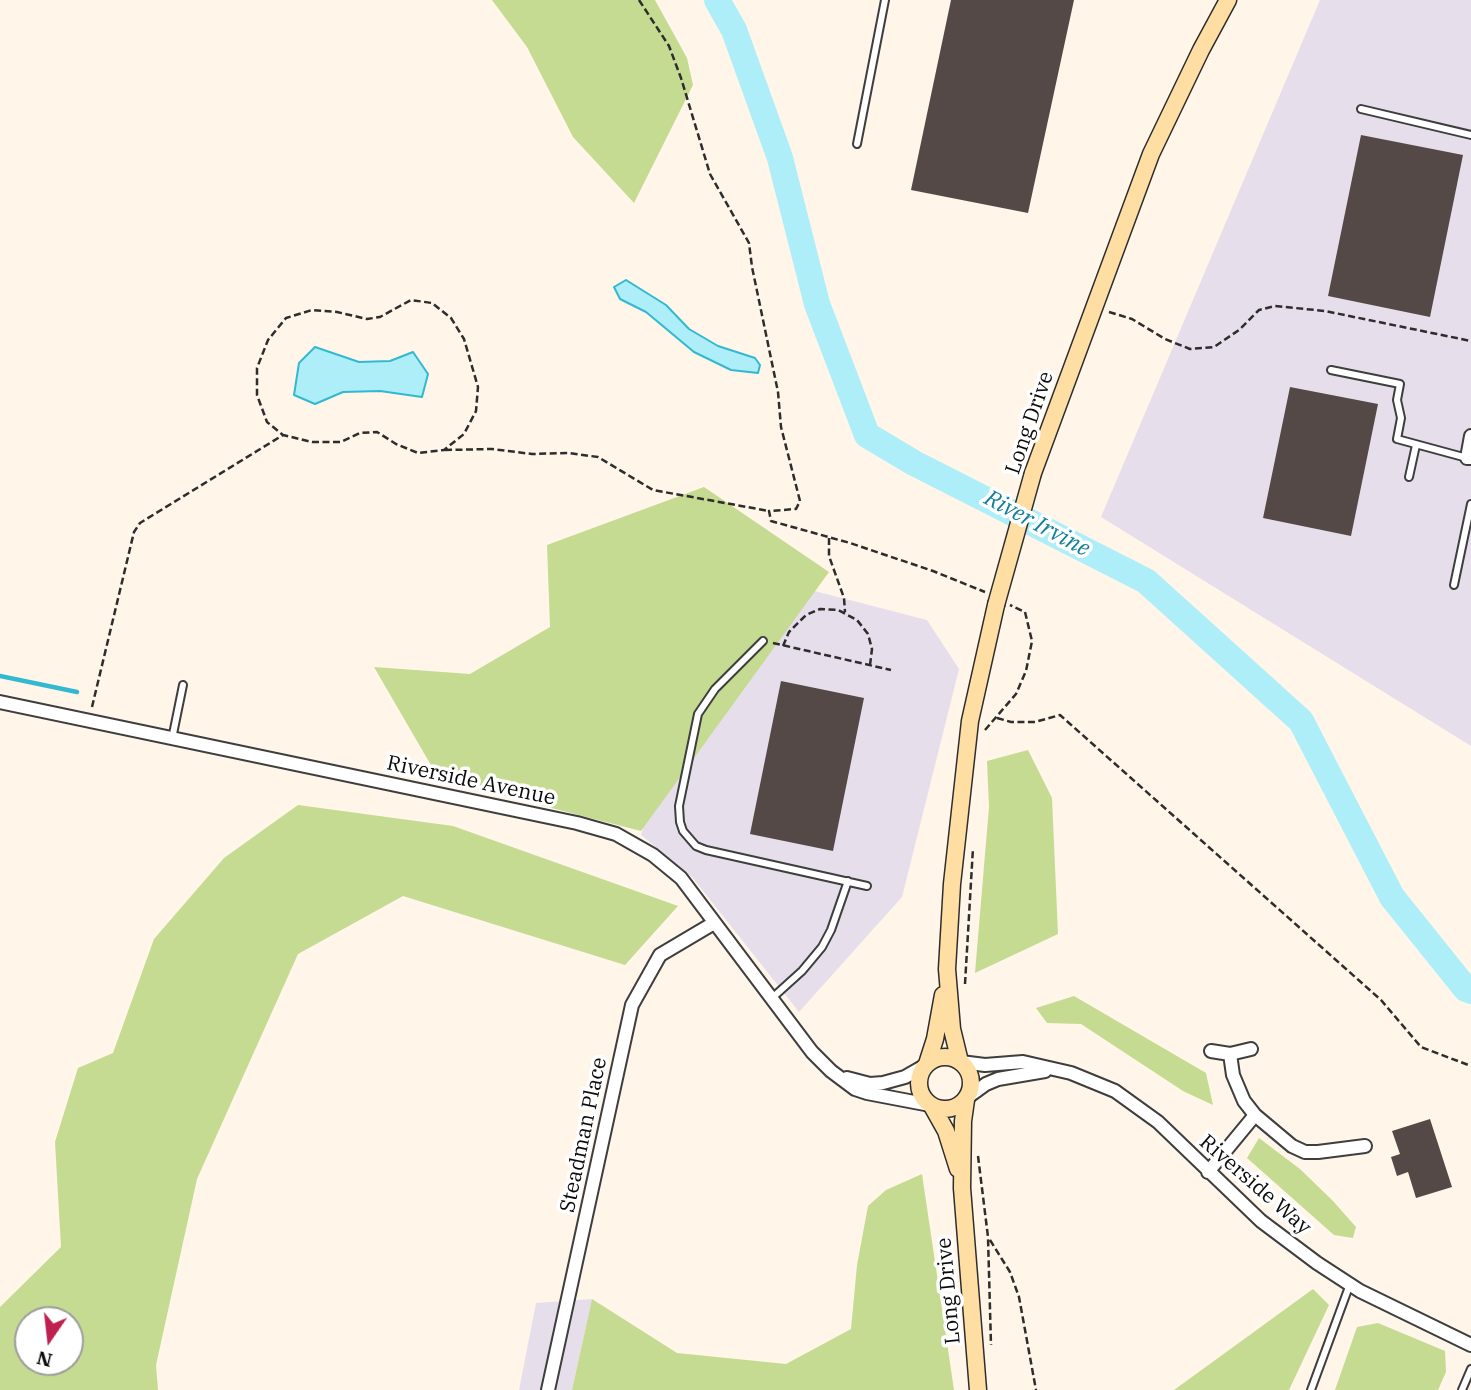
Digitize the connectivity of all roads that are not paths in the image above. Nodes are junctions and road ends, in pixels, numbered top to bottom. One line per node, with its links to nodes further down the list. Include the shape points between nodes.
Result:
1 (885, 0): 5 (lane)
2 (1228, 0): 20 (main road, Long Drive, bridge, via 1151,154 1033,474 981,666 964,764)
3 (1361, 110): 4 (lane)
4 (1471, 135)
5 (857, 144)
6 (1331, 370): 8 (lane, via 1400,384 1397,439)
7 (1471, 436): 9 (street)
8 (1416, 445): 9 (lane); 10 (lane)
9 (1469, 458)
10 (1409, 477)
11 (1471, 504): 12 (lane)
12 (1454, 585)
13 (762, 641): 17 (lane, via 715,689 698,714 679,806 680,822 689,839 706,850)
14 (183, 685): 16 (lane)
15 (0, 702): 16 (street, Riverside Avenue)
16 (172, 739): 19 (street, Riverside Avenue, via 598,828 632,841 668,866)
17 (848, 881): 18 (lane); 21 (lane, via 822,947)
18 (867, 886)
19 (714, 923): 21 (street, Riverside Avenue); 38 (street, Steadman Place, via 660,956 632,1005)
20 (947, 968): 25 (main road, Long Drive, via 952,1029); 26 (main road, Long Drive)
21 (771, 999): 28 (street, Riverside Avenue)
22 (1251, 1049): 24 (street)
23 (1211, 1051): 24 (street)
24 (1230, 1054): 31 (street, via 1237,1089)
25 (961, 1062): 26 (main road, via 943,1057); 27 (street, Riverside Way, via 1023,1062); 29 (main road, via 970,1075)
26 (927, 1064): 28 (street, Riverside Avenue, via 905,1077 870,1084); 30 (main road, via 919,1090)
27 (1056, 1070): 29 (street, Riverside Way, via 998,1079); 33 (street, Riverside Way, via 1129,1099)
28 (831, 1071): 30 (street, Riverside Avenue, via 855,1089)
29 (967, 1098): 30 (main road, via 946,1110); 34 (main road, Long Drive)
30 (931, 1106): 34 (main road, Long Drive, via 950,1143)
31 (1255, 1115): 32 (street, via 1305,1152); 33 (street)
32 (1365, 1146)
33 (1208, 1172): 35 (street, Riverside Way, via 1261,1221)
34 (962, 1188): 39 (main road, Long Drive)
35 (1350, 1284): 36 (street, Riverside Way); 40 (lane)
36 (1471, 1345)
37 (1471, 1369): 41 (lane)
38 (548, 1390)
39 (978, 1390)
40 (1311, 1390)
41 (1462, 1390)

